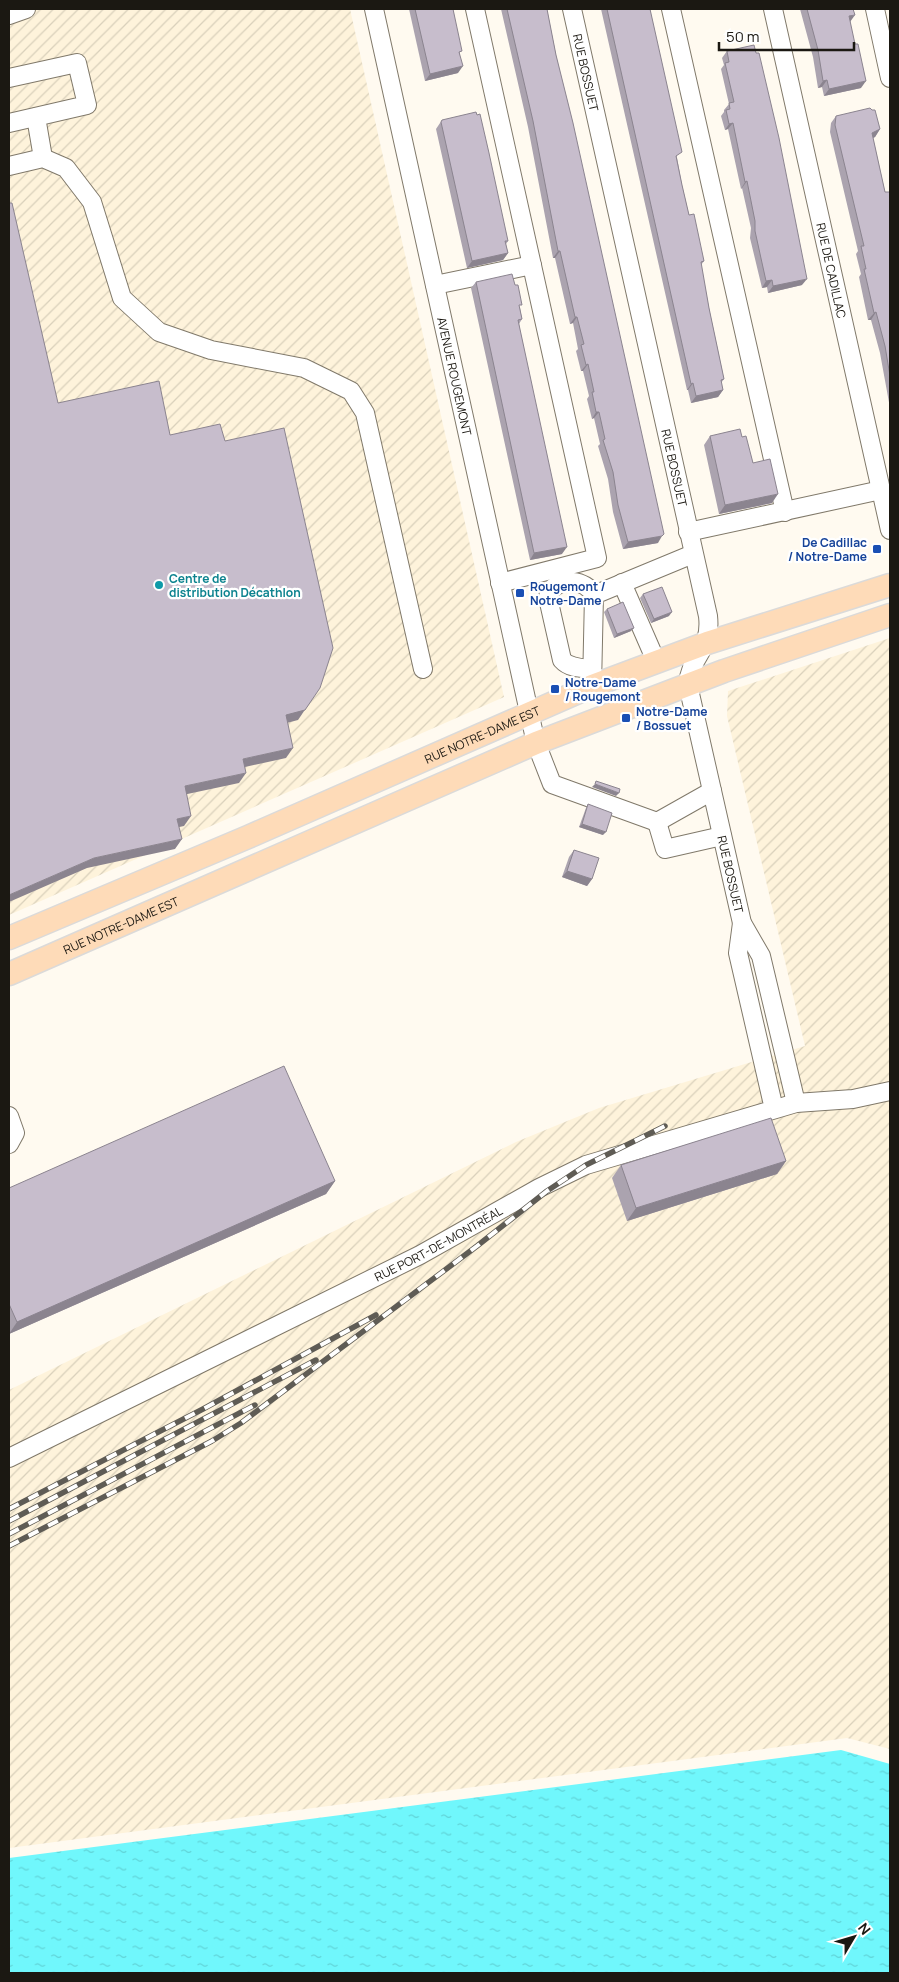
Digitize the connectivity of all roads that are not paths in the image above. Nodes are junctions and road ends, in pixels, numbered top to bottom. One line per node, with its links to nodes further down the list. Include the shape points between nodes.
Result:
1 (26, 9): 8 (street)
2 (374, 9): 16 (street, AVENUE ROUGEMONT)
3 (475, 9): 15 (street)
4 (572, 9): 20 (street, RUE BOSSUET)
5 (671, 9): 18 (street)
6 (772, 9): 17 (street, RUE DE CADILLAC)
7 (875, 9): 10 (street)
8 (9, 15)
9 (9, 78): 11 (street, via 77,63 87,105)
10 (890, 78)
11 (36, 117): 12 (street); 13 (street)
12 (9, 123)
13 (43, 158): 14 (street); 29 (street, via 66,168 92,202 122,298 159,332 212,350 304,368 351,391 365,413)
14 (9, 166)
15 (532, 264): 16 (street); 22 (street, via 598,558)
16 (435, 285): 22 (street, AVENUE ROUGEMONT)
17 (881, 490): 18 (street); 19 (street, RUE DE CADILLAC)
18 (785, 512): 20 (street)
19 (890, 530)
20 (688, 532): 21 (street, RUE BOSSUET)
21 (694, 554): 23 (street); 27 (street, RUE BOSSUET, via 708,616)
22 (500, 583): 32 (street, AVENUE ROUGEMONT)
23 (622, 583): 25 (street); 28 (street)
24 (890, 585): 27 (main road, RUE NOTRE-DAME EST)
25 (594, 595): 30 (street); 30 (street, via 586,584 579,581 558,585 549,592 548,598 562,660)
26 (890, 615): 31 (main road, RUE NOTRE-DAME EST)
27 (707, 643): 28 (main road, RUE NOTRE-DAME EST); 31 (street, RUE BOSSUET, via 693,665)
28 (656, 661): 30 (main road, RUE NOTRE-DAME EST)
29 (422, 669)
30 (592, 678): 32 (main road, RUE NOTRE-DAME EST)
31 (688, 685): 33 (main road, RUE NOTRE-DAME EST); 34 (street, RUE BOSSUET)
32 (529, 712): 33 (street, AVENUE ROUGEMONT); 37 (main road, RUE NOTRE-DAME EST)
33 (536, 743): 35 (street, AVENUE ROUGEMONT, via 552,784); 38 (main road, RUE NOTRE-DAME EST)
34 (712, 791): 35 (street); 36 (street, RUE BOSSUET)
35 (657, 822): 36 (street, via 666,849)
36 (722, 836): 39 (street, RUE BOSSUET)
37 (248, 837): 38 (main road); 40 (main road, RUE NOTRE-DAME EST)
38 (260, 863): 41 (main road, RUE NOTRE-DAME EST)
39 (742, 924): 43 (street, RUE BOSSUET, via 761,956); 44 (street, RUE BOSSUET, via 738,953)
40 (9, 938)
41 (9, 974)
42 (890, 1091): 43 (street, RUE PORT-DE-MONTRÉAL, via 853,1099)
43 (796, 1103): 44 (street, RUE PORT-DE-MONTRÉAL)
44 (774, 1109): 47 (street, RUE PORT-DE-MONTRÉAL, via 586,1165 420,1255)
45 (9, 1116): 46 (street, via 15,1133)
46 (9, 1144)
47 (9, 1458)

